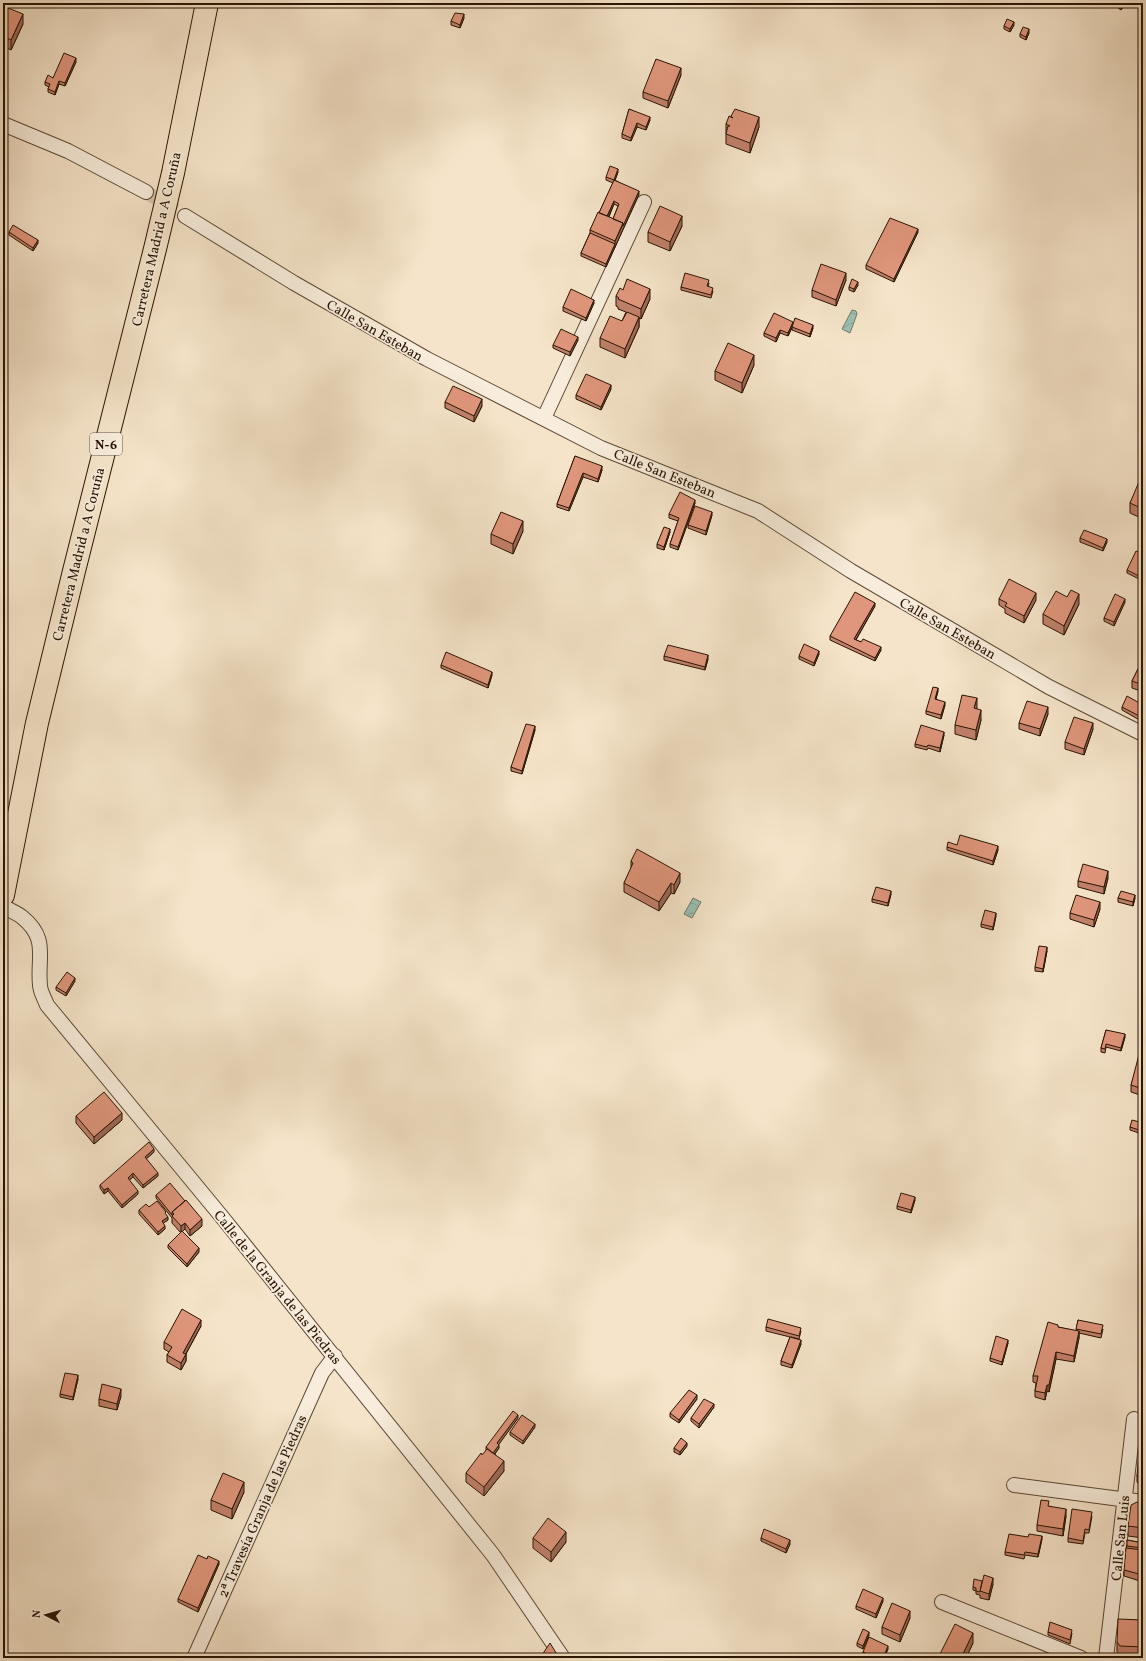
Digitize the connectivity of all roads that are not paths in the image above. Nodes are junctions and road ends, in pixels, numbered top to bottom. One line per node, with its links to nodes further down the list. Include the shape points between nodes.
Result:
1 (207, 3): 8 (highway, Carretera Madrid a A Coruña / N-6, via 173,173 37,723)
2 (3, 124): 3 (street, via 68,151)
3 (146, 192)
4 (644, 202): 6 (street)
5 (185, 216): 6 (street, Calle San Esteban, via 294,283 428,359)
6 (544, 418): 7 (street, Calle San Esteban, via 601,448 758,511 851,572 1042,683)
7 (1143, 734)
8 (4, 890)
9 (3, 906): 10 (street, Calle de la Granja de las Piedras, via 21,916 36,934 42,952 39,968 40,987 47,1006)
10 (334, 1356): 16 (street, 2ª Travesía Granja de las Piedras, via 322,1373); 17 (street, Calle de la Granja de las Piedras, via 493,1555)
11 (1134, 1419): 13 (street, Calle San Luis)
12 (1014, 1485): 13 (street)
13 (1124, 1499): 14 (street); 19 (street, Calle San Luis)
14 (1143, 1502)
15 (942, 1602): 18 (street)
16 (194, 1658)
17 (563, 1658)
18 (1081, 1658)
19 (1106, 1658)

